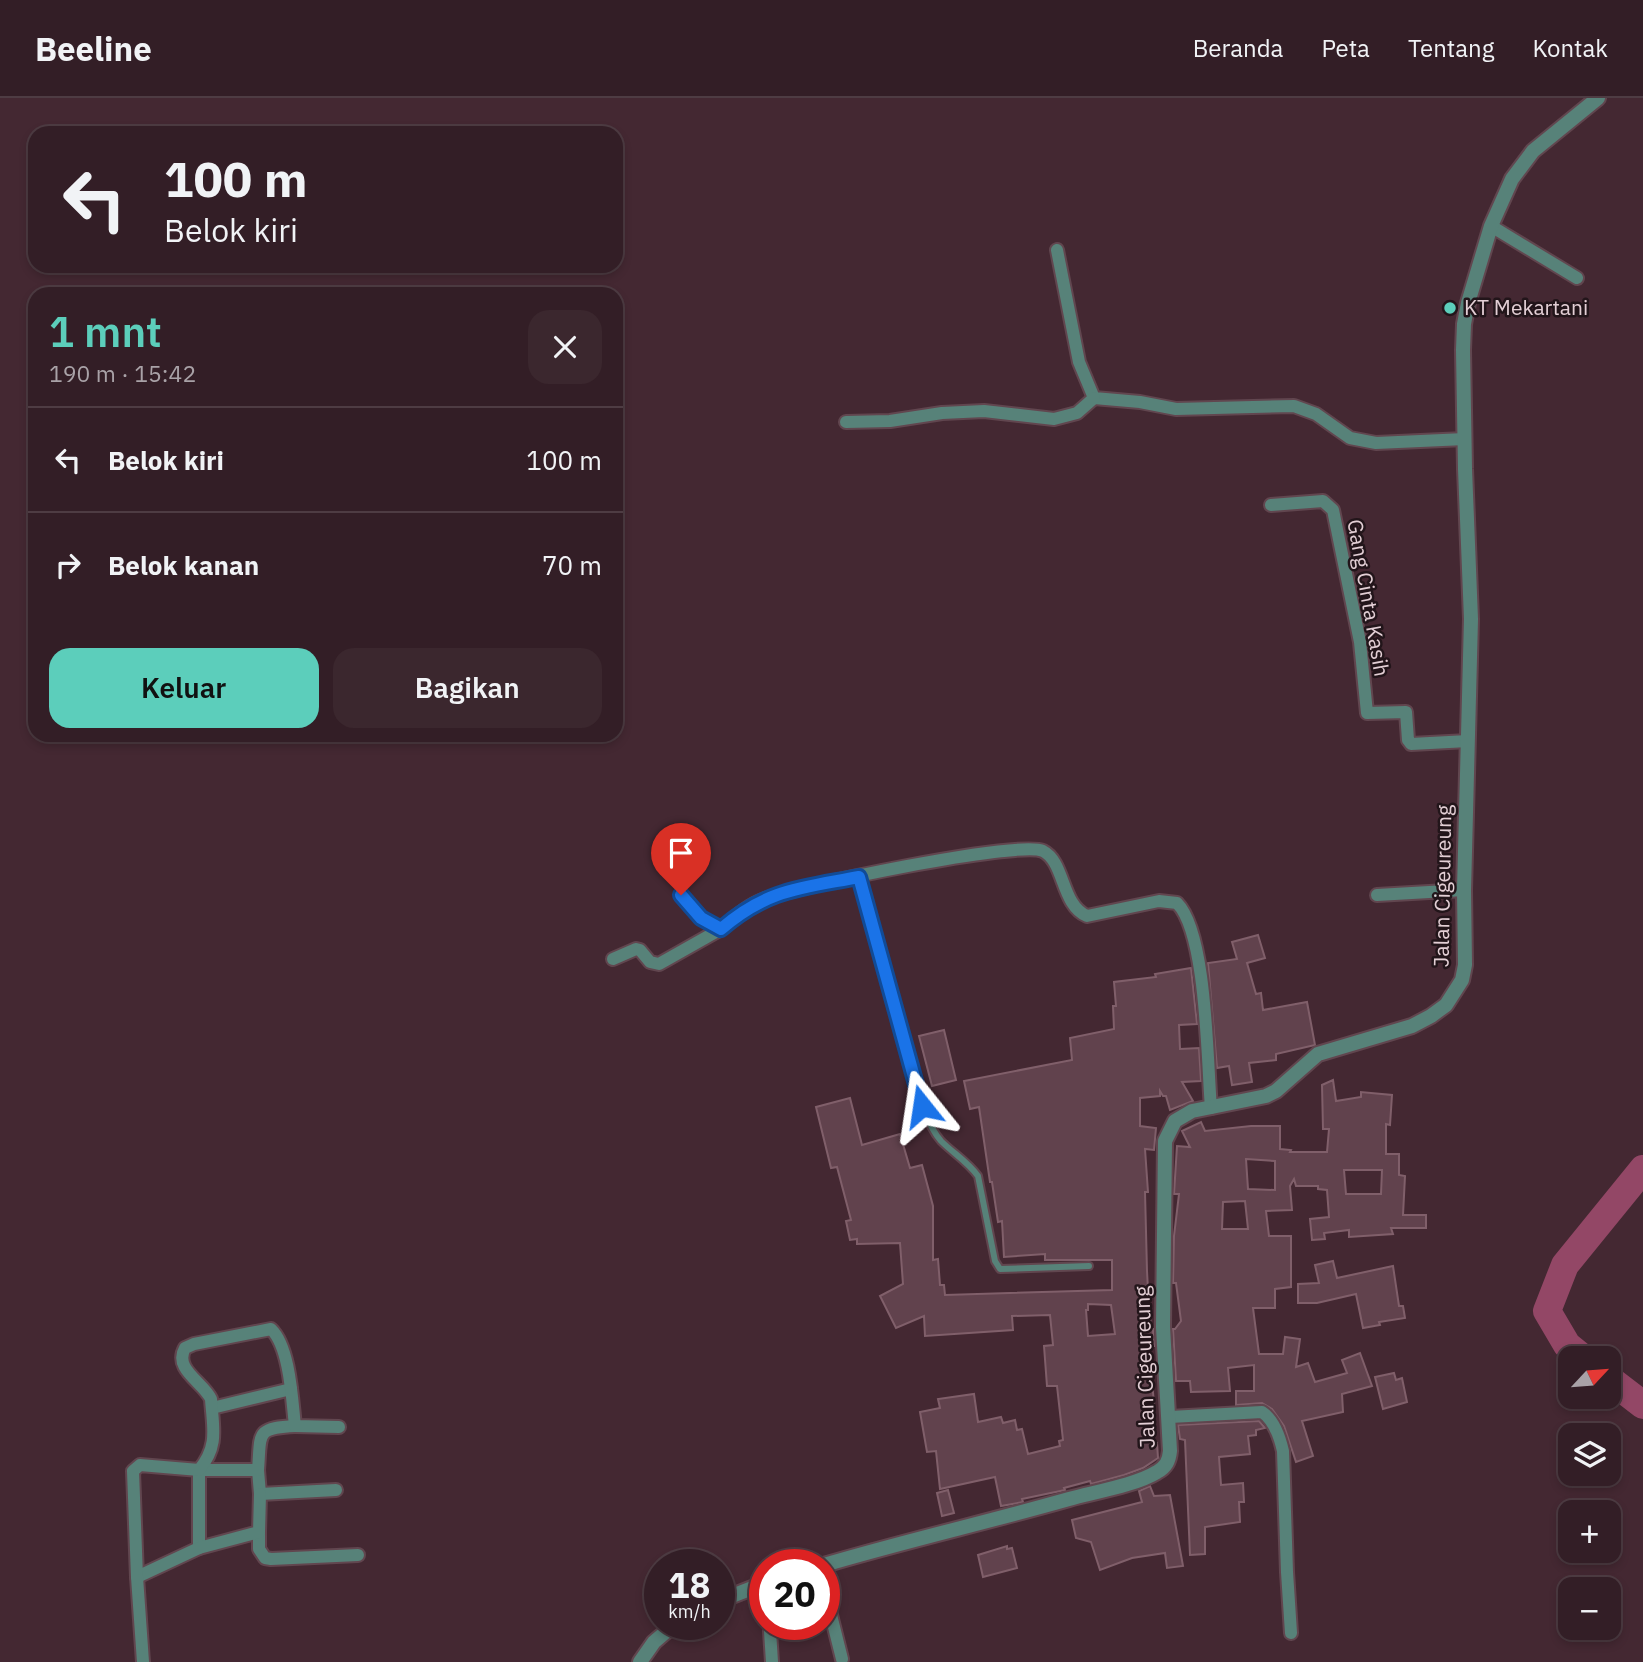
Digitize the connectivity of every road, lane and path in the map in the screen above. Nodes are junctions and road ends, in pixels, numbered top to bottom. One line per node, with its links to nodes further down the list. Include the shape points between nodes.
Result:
1 (1598, 98): 2 (street, Jalan Cigeureung, via 1525,159 1511,179)
2 (1492, 226): 4 (street); 7 (street, Jalan Cigeureung, via 1464,324)
3 (1057, 250): 5 (street, via 1079,362)
4 (1577, 278)
5 (1094, 398): 6 (street, via 1077,413 1054,419 984,411); 7 (street, via 1176,409 1294,406 1316,414 1350,438 1376,443)
6 (846, 422)
7 (1465, 439): 9 (street, Jalan Cigeureung, via 1471,604)
8 (1271, 505): 9 (street, Gang Cinta Kasih, via 1323,501 1333,510 1360,642 1367,713 1406,712 1411,744)
9 (1468, 741): 11 (street, Jalan Cigeureung)
10 (859, 877): 14 (street, via 783,892 740,912); 16 (street, via 1032,848 1050,856 1082,914 1094,916 1159,901 1177,903 1188,916 1197,952); 17 (lane, via 922,1106 933,1130 978,1176 995,1261 1000,1269)
11 (1464, 890): 13 (street); 16 (street, Jalan Cigeureung, via 1465,965 1462,980 1446,1005 1412,1026 1318,1054 1266,1096)
12 (681, 895): 14 (street, via 701,918)
13 (1377, 895)
14 (721, 929): 15 (street, via 659,964 636,949)
15 (613, 959)
16 (1211, 1108): 20 (street, Jalan Cigeureung, via 1182,1115 1165,1141 1163,1327)
17 (1089, 1266)
18 (291, 1389): 19 (street); 19 (street, via 281,1342 271,1329 194,1344 183,1351 183,1363 208,1393); 21 (street)
19 (212, 1408): 23 (street, via 214,1444)
20 (1170, 1417): 30 (street, Jalan Cigeureung, via 1167,1464 1151,1476); 32 (street, via 1262,1412 1269,1417 1283,1451)
21 (295, 1426): 22 (street); 24 (street, via 265,1430)
22 (339, 1427)
23 (199, 1470): 24 (street); 28 (street); 31 (street, via 140,1465 133,1471)
24 (258, 1470): 26 (street)
25 (336, 1490): 26 (street)
26 (260, 1494): 27 (street)
27 (259, 1532): 28 (street); 29 (street, via 265,1558)
28 (200, 1548): 31 (street)
29 (358, 1555)
30 (840, 1560)
31 (137, 1577): 37 (street)
32 (1292, 1633)
33 (656, 1640): 38 (street)
34 (771, 1640): 39 (street)
35 (837, 1640): 36 (street)
36 (842, 1659)
37 (144, 1662)
38 (640, 1662)
39 (772, 1662)

